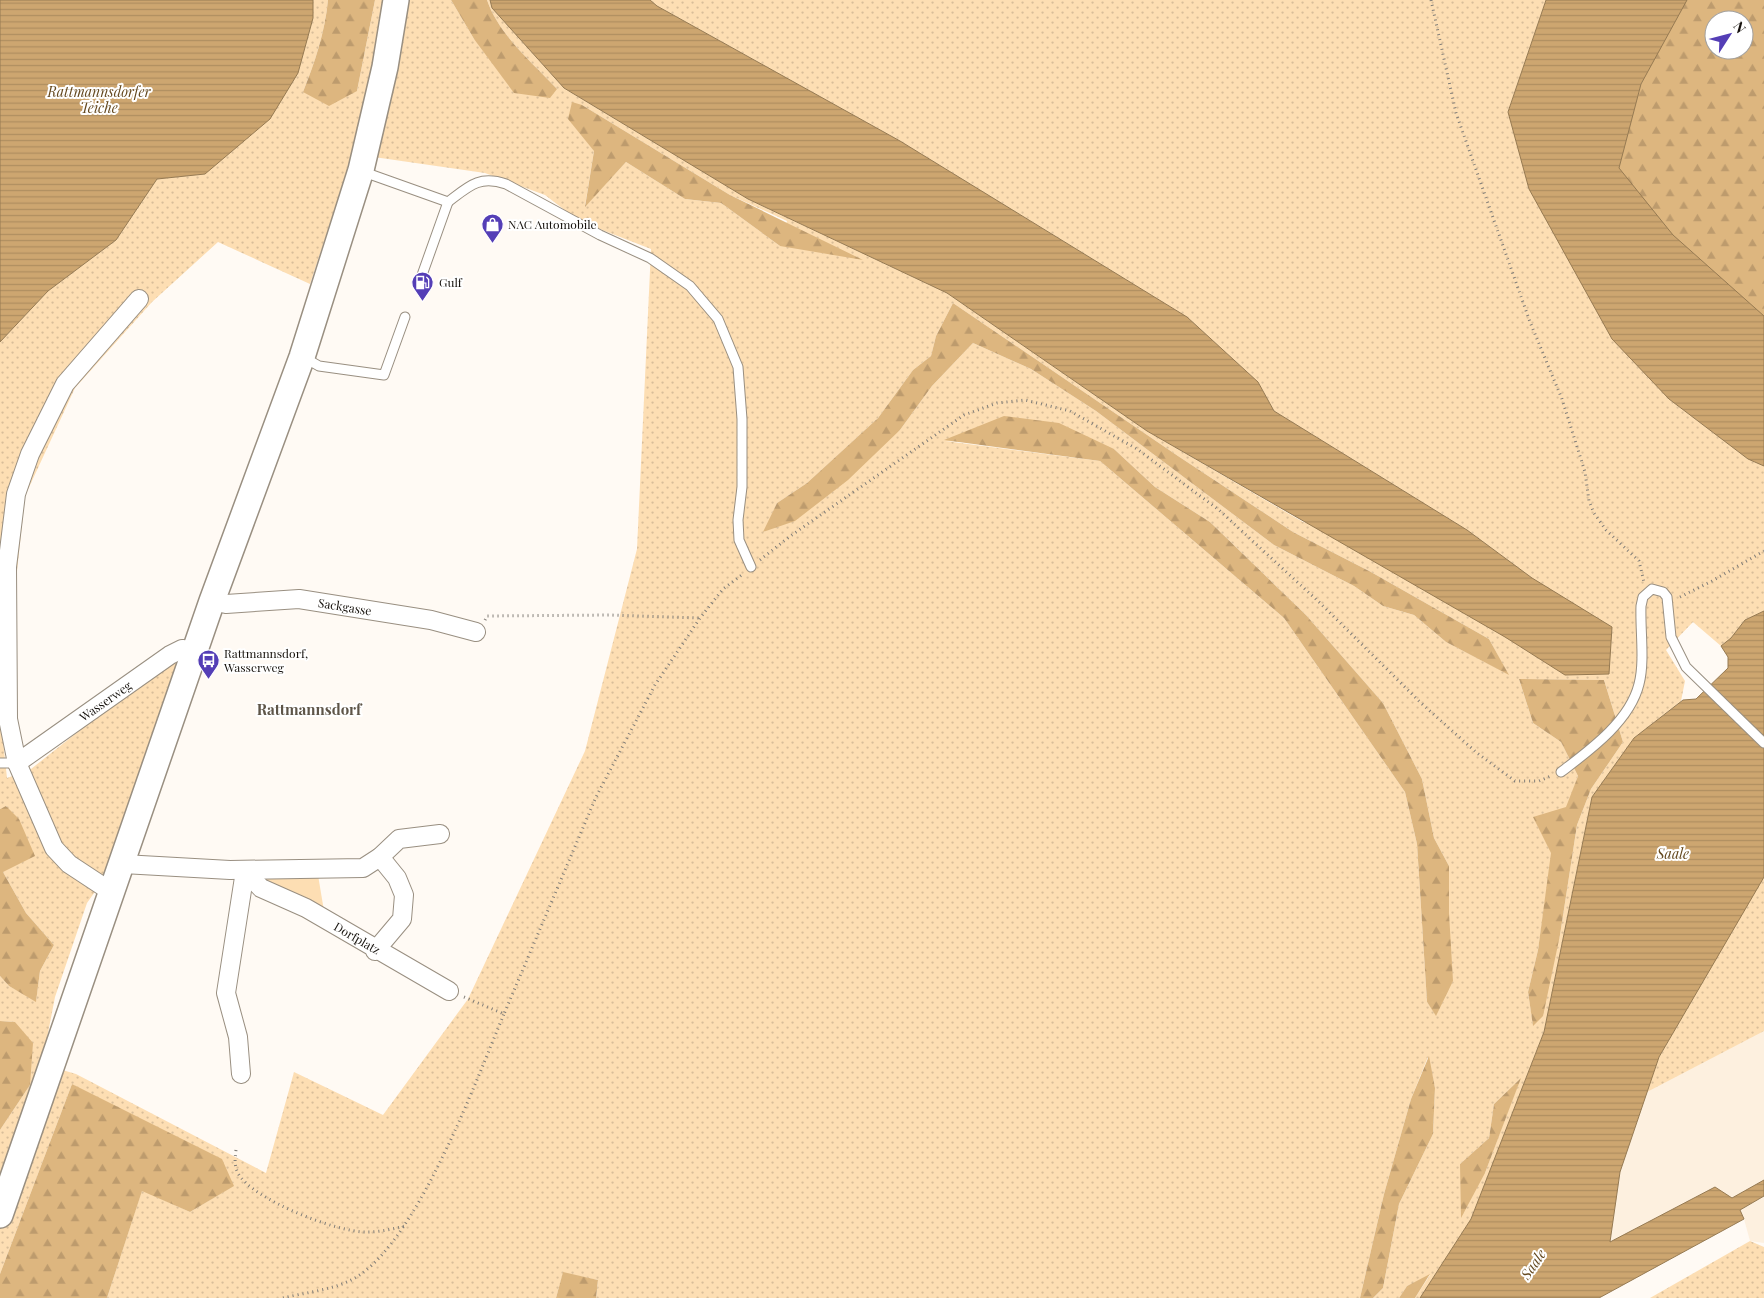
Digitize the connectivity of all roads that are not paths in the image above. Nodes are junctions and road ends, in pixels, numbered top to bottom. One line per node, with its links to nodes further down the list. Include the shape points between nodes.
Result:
1 (396, 0): 2 (main road, via 386,67)
2 (360, 170): 3 (lane); 7 (main road)
3 (448, 202): 4 (lane); 8 (lane, via 475,182 496,180 506,184 650,258 690,286 718,319 738,367 742,448 739,540)
4 (422, 275)
5 (139, 299): 13 (street, via 65,384 30,454 16,494 7,567)
6 (406, 317): 7 (lane, via 384,375 319,366)
7 (302, 357): 9 (main road)
8 (751, 567)
9 (212, 601): 10 (street, Sackgasse, via 226,604 299,599 431,620); 11 (main road)
10 (476, 632)
11 (195, 651): 13 (street, Wasserweg, via 182,650 170,655); 17 (main road)
12 (1764, 743): 14 (lane, via 1686,667 1671,637 1668,602 1663,592 1652,589 1643,596 1641,606 1639,684 1625,713 1602,741)
13 (9, 763): 19 (street, via 54,848 69,864)
14 (1561, 772)
15 (440, 834): 16 (street, via 399,840)
16 (380, 857): 18 (street, via 363,868); 20 (street, Dorfplatz, via 397,878 404,895 402,919)
17 (123, 864): 18 (street); 19 (main road)
18 (245, 870): 20 (street, Dorfplatz, via 261,888 306,908); 22 (street, via 226,993 238,1036)
19 (113, 893): 23 (main road)
20 (375, 950): 21 (street)
21 (449, 991)
22 (241, 1074)
23 (0, 1215)

